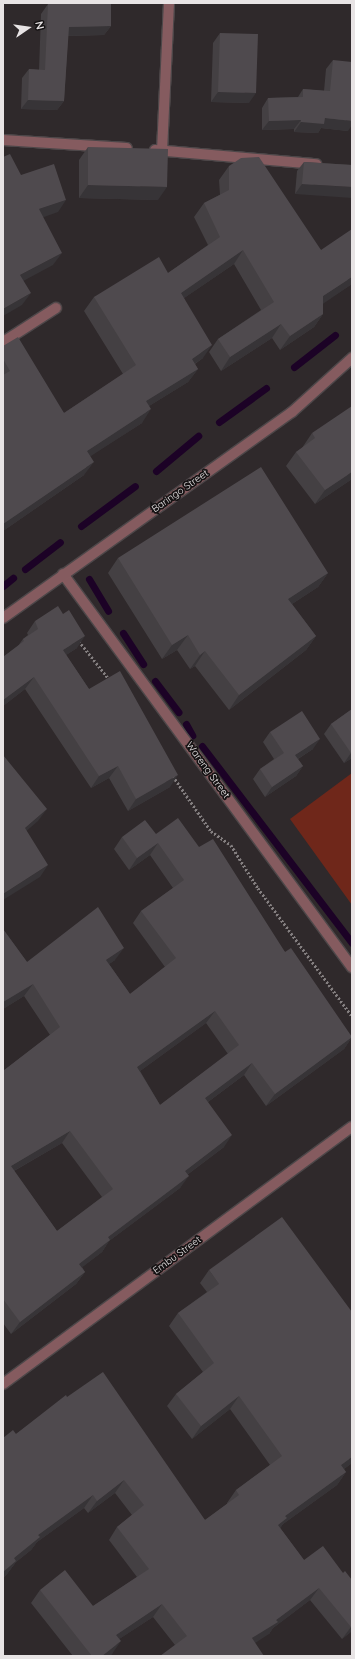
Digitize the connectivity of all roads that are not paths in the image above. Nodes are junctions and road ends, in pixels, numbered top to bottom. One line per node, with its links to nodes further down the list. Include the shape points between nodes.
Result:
1 (169, 3): 3 (street)
2 (3, 140): 3 (street)
3 (162, 150): 4 (street)
4 (328, 166)
5 (56, 308): 6 (street)
6 (3, 342)
7 (352, 358): 8 (street, Baringo Street, via 292,412)
8 (63, 574): 9 (street, Baringo Street); 10 (street, Wareng Street)
9 (3, 618)
10 (352, 967)
11 (352, 1127): 12 (street, Embu Street)
12 (3, 1384)

